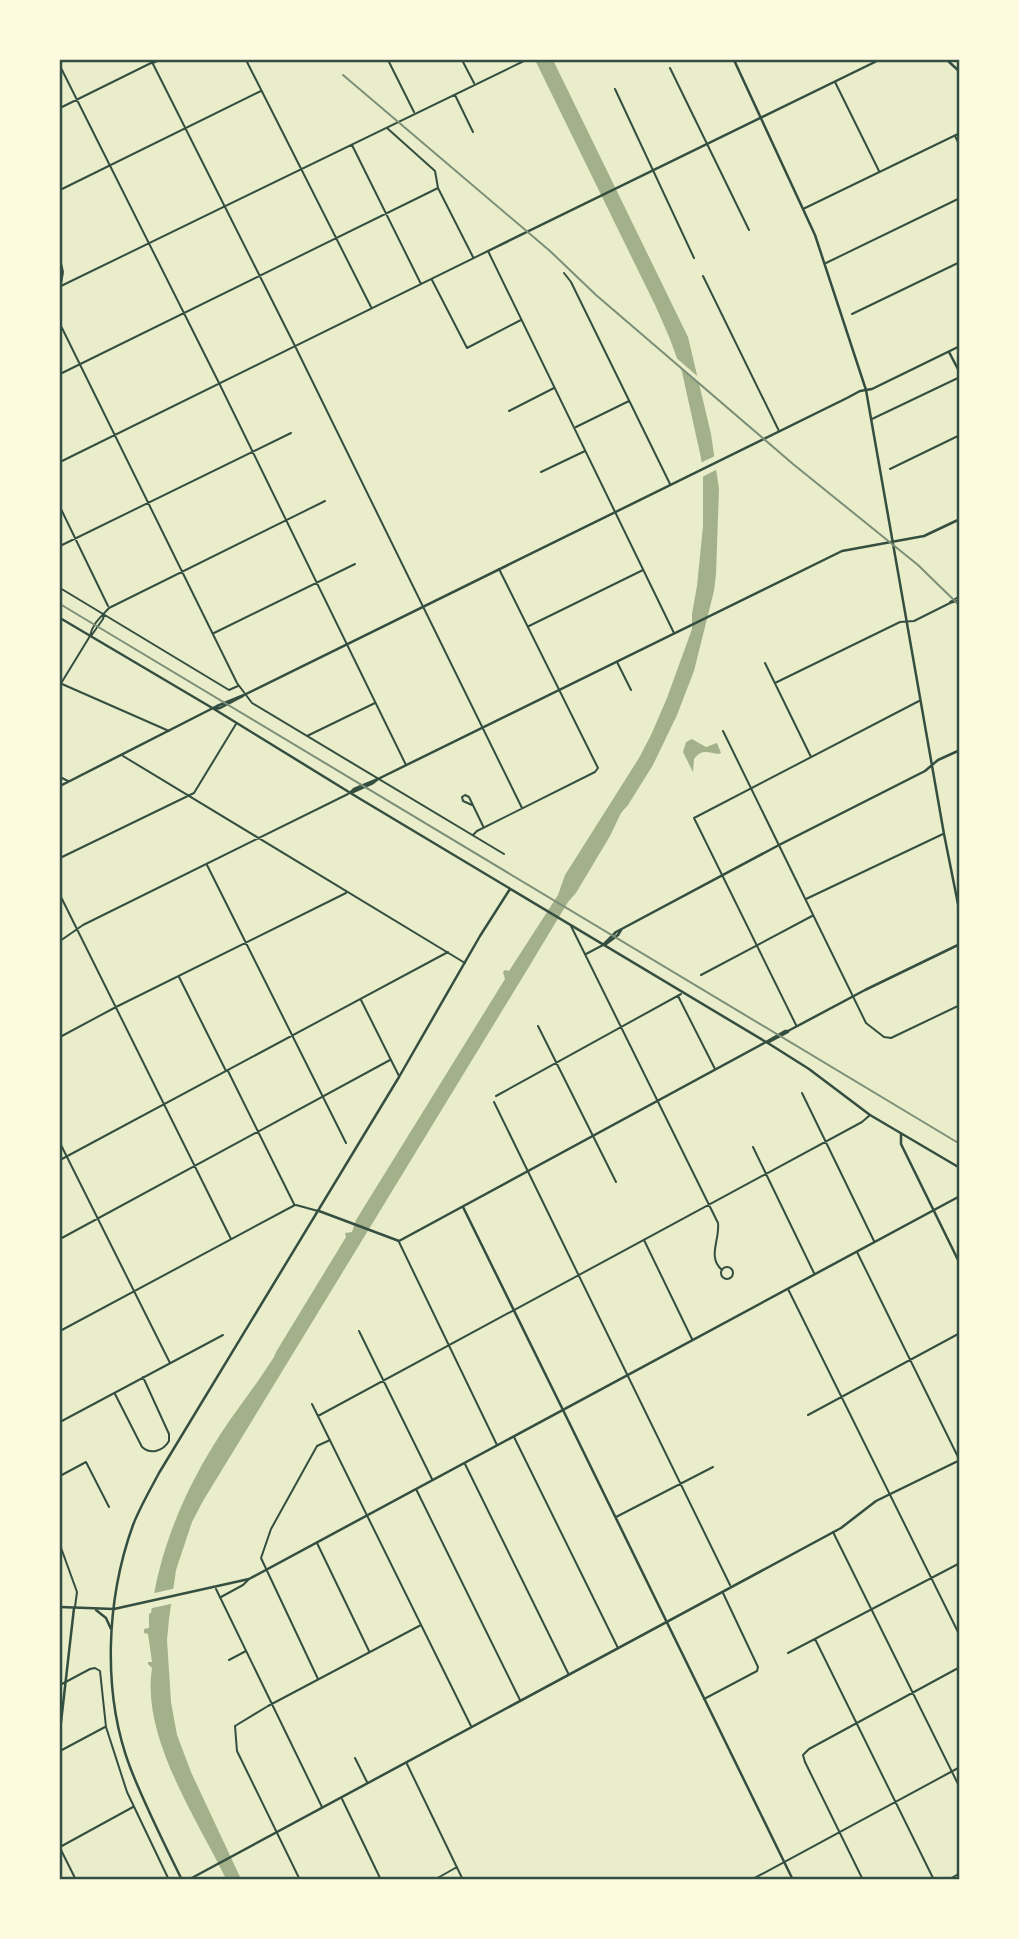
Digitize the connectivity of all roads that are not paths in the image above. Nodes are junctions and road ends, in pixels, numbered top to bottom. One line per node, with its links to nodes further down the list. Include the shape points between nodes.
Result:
1 (159, 60): 9 (main road)
2 (246, 60): 16 (street)
3 (388, 60): 20 (street)
4 (462, 60): 14 (street)
5 (526, 60): 14 (street)
6 (734, 60): 21 (main road)
7 (879, 60): 13 (main road)
8 (947, 60): 12 (main road)
9 (152, 61): 18 (street); 23 (street)
10 (60, 66): 18 (street)
11 (670, 68): 27 (street)
12 (960, 72)
13 (835, 81): 21 (main road); 33 (street)
14 (475, 84): 17 (street)
15 (614, 89): 32 (street)
16 (262, 91): 23 (street); 31 (street)
17 (455, 94): 20 (street); 24 (street)
18 (76, 100): 19 (street); 30 (street)
19 (60, 108)
20 (415, 114): 22 (street)
21 (761, 117): 27 (main road); 38 (main road)
22 (387, 127): 28 (street); 34 (street, via 432,168)
23 (186, 129): 30 (street); 37 (street)
24 (473, 132)
25 (960, 133): 26 (street)
26 (955, 135): 29 (street); 33 (street)
27 (707, 144): 32 (main road); 40 (street)
28 (351, 145): 31 (street); 39 (street)
29 (960, 146)
30 (110, 166): 35 (street); 42 (street)
31 (302, 169): 37 (street); 41 (street)
32 (652, 170): 43 (main road); 45 (street)
33 (880, 172): 38 (street)
34 (438, 188): 39 (street); 44 (street)
35 (60, 190)
36 (960, 198): 48 (street)
37 (225, 206): 42 (street); 50 (street)
38 (803, 209): 48 (main road)
39 (386, 214): 41 (street); 53 (street)
40 (750, 230)
41 (336, 238): 50 (street); 56 (street)
42 (149, 244): 54 (street); 57 (street)
43 (488, 251): 44 (street); 59 (street)
44 (473, 258): 52 (street)
45 (694, 258)
46 (60, 260): 54 (street)
47 (960, 262): 58 (street)
48 (825, 263): 69 (main road)
49 (564, 273): 70 (street)
50 (260, 276): 57 (street); 61 (street)
51 (703, 276): 74 (street)
52 (432, 279): 53 (street); 59 (street, via 467,348)
53 (421, 284): 56 (street)
54 (61, 286): 55 (street)
55 (60, 290)
56 (372, 308): 61 (street)
57 (184, 313): 64 (street); 67 (street)
58 (852, 314)
59 (522, 320): 68 (street)
60 (60, 324): 64 (street)
61 (295, 346): 67 (street); 100 (street)
62 (960, 346): 63 (main road)
63 (949, 352): 66 (main road); 69 (main road)
64 (79, 364): 65 (street); 76 (street)
65 (60, 374)
66 (960, 375): 72 (street)
67 (219, 383): 76 (street); 79 (street)
68 (555, 388): 71 (street); 73 (street)
69 (866, 390): 72 (main road); 74 (main road)
70 (629, 401): 73 (street); 83 (street)
71 (509, 411)
72 (871, 420): 91 (main road)
73 (575, 428): 78 (street)
74 (779, 431): 83 (main road)
75 (291, 432): 79 (street)
76 (115, 434): 80 (street); 85 (street)
77 (960, 435): 81 (street)
78 (586, 450): 82 (street); 87 (street)
79 (252, 452): 85 (street); 89 (street)
80 (60, 461)
81 (890, 468)
82 (541, 472)
83 (670, 485): 87 (main road)
84 (324, 501): 89 (street)
85 (148, 503): 90 (street); 96 (street)
86 (60, 506): 90 (street)
87 (615, 512): 94 (main road); 95 (street)
88 (960, 519): 91 (main road, via 924,536)
89 (286, 520): 96 (street); 97 (street)
90 (75, 538): 92 (street); 101 (street)
91 (893, 542): 104 (main road); 106 (main road, via 842,551)
92 (60, 546)
93 (355, 564): 97 (street)
94 (499, 569): 100 (main road); 105 (street)
95 (643, 570): 105 (street); 106 (street)
96 (182, 571): 101 (street); 107 (street)
97 (316, 582): 107 (street); 109 (street)
98 (60, 587): 102 (street)
99 (960, 598): 104 (street)
100 (422, 606): 109 (main road); 122 (street)
101 (109, 608): 102 (street)
102 (104, 614): 108 (street); 114 (street, via 229,690)
103 (60, 618): 108 (main road)
104 (907, 621): 112 (street); 118 (main road)
105 (528, 627): 115 (street)
106 (674, 633): 110 (main road)
107 (212, 634): 114 (street)
108 (90, 636): 113 (street); 120 (main road)
109 (346, 644): 117 (main road); 119 (street)
110 (617, 662): 115 (main road); 116 (street)
111 (765, 663): 112 (street)
112 (775, 683): 128 (street)
113 (60, 684): 123 (street)
114 (238, 686): 117 (street)
115 (559, 690): 122 (main road); 139 (street, via 598,769)
116 (631, 690)
117 (244, 695): 120 (main road); 125 (street)
118 (920, 701): 128 (street); 130 (main road)
119 (376, 703): 125 (street); 129 (street)
120 (214, 709): 121 (main road); 123 (main road)
121 (237, 723): 136 (main road); 137 (street)
122 (482, 727): 129 (main road); 139 (street)
123 (170, 731): 127 (main road)
124 (723, 731): 135 (street)
125 (307, 736): 132 (street)
126 (960, 750): 130 (main road)
127 (122, 755): 133 (main road); 137 (street)
128 (811, 757): 135 (street)
129 (406, 765): 132 (main road)
130 (932, 766): 141 (main road); 144 (main road)
131 (60, 777): 133 (street)
132 (378, 779): 136 (main road); 142 (street)
133 (69, 781): 134 (main road)
134 (60, 786)
135 (751, 788): 144 (street); 148 (street, via 694,818)
136 (350, 793): 143 (street); 149 (main road)
137 (189, 795): 143 (street); 146 (street)
138 (472, 805): 140 (street)
139 (522, 808): 140 (street)
140 (484, 827): 142 (street)
141 (944, 834): 152 (street); 153 (main road)
142 (473, 836): 145 (street)
143 (260, 838): 147 (street); 150 (street)
144 (779, 845): 148 (main road); 152 (street)
145 (504, 854)
146 (60, 858)
147 (207, 864): 156 (street); 158 (street)
148 (723, 875): 160 (main road, via 621,930); 161 (street)
149 (510, 889): 155 (main road); 164 (main road)
150 (347, 892): 158 (street); 162 (street)
151 (60, 895): 156 (street)
152 (805, 900): 154 (street)
153 (960, 914)
154 (813, 915): 161 (street); 168 (street)
155 (571, 925): 160 (main road); 163 (street)
156 (77, 929): 157 (street); 171 (street)
157 (60, 941)
158 (246, 942): 166 (street); 175 (street)
159 (960, 944): 168 (main road)
160 (603, 945): 163 (street); 167 (main road)
161 (757, 945): 165 (street); 173 (street)
162 (448, 952): 164 (street); 169 (street)
163 (585, 954): 174 (street)
164 (466, 963): 182 (main road)
165 (701, 975)
166 (178, 976): 171 (street); 180 (street)
167 (680, 994): 174 (street); 177 (main road); 181 (street)
168 (853, 996): 170 (street, via 866,1023 888,1038); 173 (main road)
169 (360, 999): 175 (street); 178 (street)
170 (960, 1006)
171 (116, 1007): 176 (street); 188 (street)
172 (538, 1026): 179 (street)
173 (797, 1026): 177 (main road)
174 (621, 1027): 179 (street); 186 (street)
175 (292, 1035): 180 (street); 185 (street)
176 (60, 1037)
177 (766, 1042): 181 (main road); 189 (main road)
178 (390, 1060): 182 (street); 185 (street)
179 (557, 1062): 184 (street); 192 (street)
180 (227, 1070): 188 (street); 190 (street)
181 (716, 1070): 186 (main road)
182 (399, 1077): 209 (main road)
183 (802, 1093): 193 (street)
184 (496, 1096)
185 (323, 1097): 190 (street); 195 (street)
186 (657, 1101): 192 (main road); 205 (street)
187 (494, 1102): 201 (street)
188 (164, 1104): 197 (street); 199 (street)
189 (870, 1115): 191 (main road); 193 (street)
190 (259, 1132): 199 (street); 206 (street)
191 (901, 1134): 200 (main road); 208 (main road, via 901,1144)
192 (593, 1136): 201 (main road); 203 (street)
193 (825, 1142): 202 (street); 215 (street)
194 (60, 1143): 197 (street)
195 (346, 1143)
196 (753, 1147): 202 (street)
197 (66, 1156): 198 (street); 210 (street)
198 (60, 1160)
199 (195, 1166): 210 (street); 211 (street)
200 (960, 1167)
201 (528, 1172): 207 (main road); 220 (street)
202 (766, 1174): 205 (street); 219 (street)
203 (616, 1182)
204 (960, 1196): 208 (main road)
205 (709, 1204): 213 (street); 218 (street, via 719,1234 714,1258)
206 (295, 1205): 209 (street); 211 (street)
207 (463, 1207): 214 (main road); 223 (main road)
208 (933, 1210): 215 (main road); 217 (main road)
209 (318, 1211): 214 (main road); 269 (main road, via 147,1494 130,1537)
210 (97, 1219): 212 (street); 222 (street)
211 (231, 1238): 222 (street)
212 (60, 1240)
213 (644, 1240): 220 (street); 228 (street)
214 (399, 1241): 229 (street)
215 (875, 1242): 216 (main road)
216 (857, 1252): 219 (main road); 230 (street)
217 (960, 1264)
218 (722, 1270)
219 (815, 1274): 221 (main road)
220 (579, 1275): 223 (street); 232 (street)
221 (788, 1289): 228 (main road); 236 (street)
222 (134, 1291): 224 (street); 231 (street)
223 (513, 1310): 229 (street); 238 (main road)
224 (60, 1331)
225 (359, 1331): 234 (street)
226 (960, 1333): 230 (street)
227 (223, 1335): 231 (street)
228 (693, 1340): 232 (main road)
229 (449, 1345): 234 (street); 244 (street)
230 (909, 1360): 236 (street); 245 (street)
231 (170, 1363): 233 (street)
232 (627, 1375): 238 (main road); 250 (street)
233 (143, 1377): 235 (street); 235 (street, via 169,1434 161,1449 142,1447)
234 (383, 1381): 240 (street); 249 (street)
235 (115, 1393): 241 (street)
236 (841, 1397): 239 (street); 252 (street)
237 (312, 1404): 240 (street)
238 (563, 1410): 242 (main road); 255 (main road)
239 (808, 1415)
240 (318, 1416): 243 (street)
241 (60, 1422)
242 (513, 1437): 244 (main road); 279 (street)
243 (330, 1440): 254 (street); 260 (street, via 317,1447 271,1530 261,1558)
244 (497, 1446): 246 (main road)
245 (959, 1460): 252 (main road)
246 (465, 1463): 249 (main road); 285 (street)
247 (713, 1467): 250 (street)
248 (60, 1476): 253 (street, via 86,1462)
249 (433, 1480): 251 (main road)
250 (681, 1483): 255 (street); 264 (street)
251 (416, 1489): 254 (main road); 291 (street)
252 (890, 1494): 256 (main road); 261 (street)
253 (109, 1507)
254 (367, 1516): 257 (main road); 275 (street)
255 (615, 1518): 273 (main road)
256 (833, 1532): 264 (main road); 270 (street)
257 (317, 1543): 260 (main road); 281 (street)
258 (60, 1545): 268 (street, via 77,1592)
259 (960, 1563): 261 (street)
260 (265, 1571): 262 (main road); 286 (street)
261 (930, 1577): 270 (street); 274 (street)
262 (249, 1579): 263 (main road); 266 (street)
263 (215, 1587): 266 (street); 269 (main road)
264 (732, 1588): 265 (main road)
265 (722, 1592): 273 (main road); 290 (street, via 758,1667)
266 (220, 1598): 280 (street)
267 (60, 1607): 268 (main road)
268 (74, 1608): 271 (main road); 287 (main road)
269 (114, 1609): 271 (main road); 276 (main road)
270 (871, 1609): 278 (street); 289 (street)
271 (96, 1610): 276 (main road)
272 (957, 1621): 274 (street)
273 (667, 1622): 279 (main road); 290 (main road)
274 (953, 1623): 277 (street)
275 (421, 1625): 281 (street); 295 (street)
276 (113, 1632): 317 (main road, via 112,1685 119,1731)
277 (960, 1636)
278 (815, 1639): 282 (street); 293 (street)
279 (618, 1649): 285 (main road)
280 (246, 1651): 283 (street); 292 (street)
281 (370, 1652): 286 (street)
282 (788, 1653)
283 (229, 1660)
284 (960, 1667): 289 (street)
285 (569, 1675): 291 (main road)
286 (319, 1679): 292 (street)
287 (66, 1682): 288 (street); 294 (street, via 95,1668 100,1671); 296 (main road)
288 (60, 1685)
289 (913, 1693): 293 (street); 301 (street)
290 (704, 1699): 311 (main road)
291 (521, 1701): 295 (main road)
292 (272, 1704): 307 (street); 308 (street, via 236,1725 237,1751)
293 (857, 1723): 305 (street); 309 (street, via 803,1755)
294 (106, 1727): 297 (street); 306 (street)
295 (472, 1728): 299 (main road)
296 (60, 1731)
297 (60, 1751)
298 (355, 1758): 302 (street)
299 (407, 1763): 302 (main road); 312 (street)
300 (960, 1767): 301 (street)
301 (951, 1771): 303 (street); 305 (street)
302 (368, 1784): 304 (main road)
303 (960, 1788)
304 (341, 1798): 307 (main road); 320 (street)
305 (895, 1801): 309 (street); 326 (street)
306 (134, 1807): 310 (street); 316 (street)
307 (323, 1808): 308 (main road)
308 (278, 1832): 318 (main road); 319 (street)
309 (840, 1832): 311 (street); 325 (street)
310 (60, 1848): 315 (street)
311 (784, 1862): 323 (street); 324 (main road)
312 (457, 1867): 321 (street); 322 (street)
313 (960, 1873): 314 (street)
314 (955, 1875): 327 (street); 328 (street)
315 (76, 1880)
316 (169, 1880)
317 (182, 1880)
318 (188, 1880)
319 (300, 1880)
320 (381, 1880)
321 (434, 1880)
322 (463, 1880)
323 (751, 1880)
324 (793, 1880)
325 (863, 1880)
326 (934, 1880)
327 (948, 1880)
328 (957, 1880)

